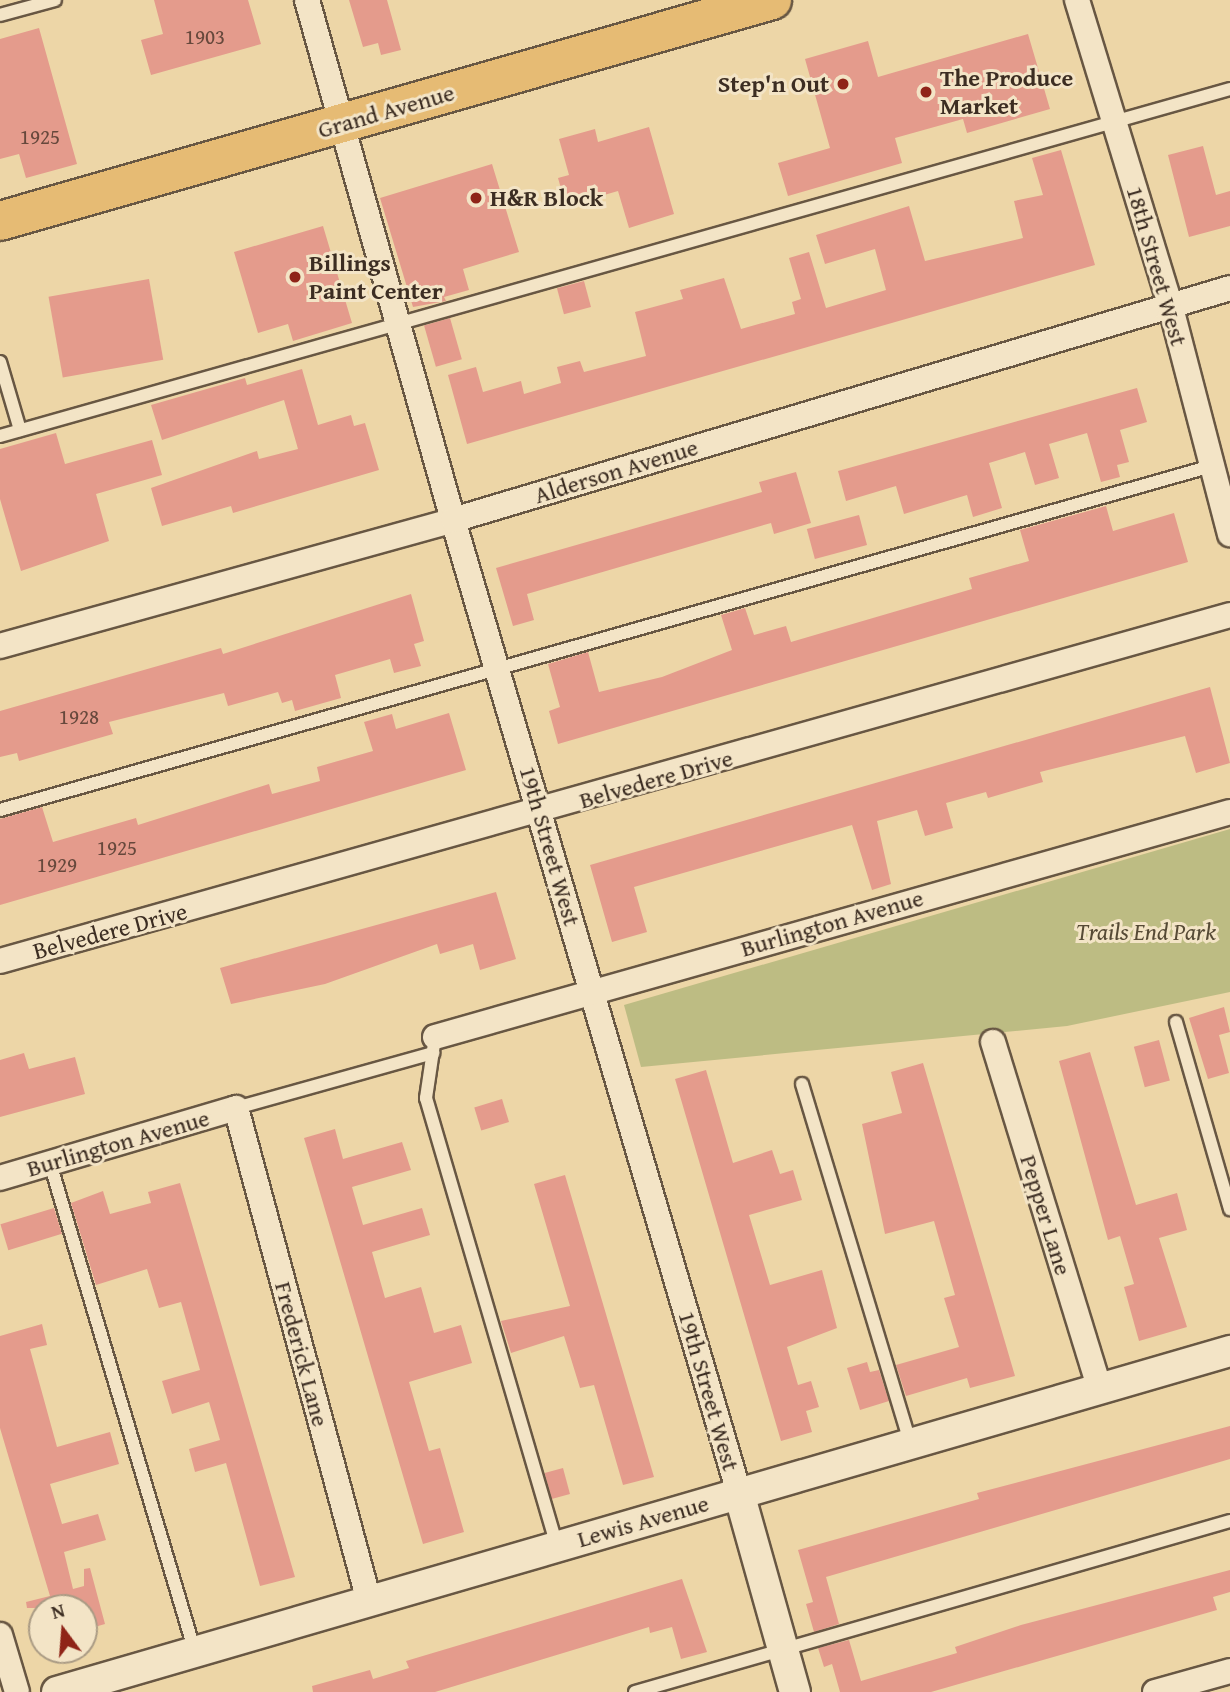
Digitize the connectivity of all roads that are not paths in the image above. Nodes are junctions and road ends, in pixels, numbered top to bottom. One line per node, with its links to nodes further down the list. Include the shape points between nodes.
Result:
1 (55, 0): 5 (lane)
2 (307, 0): 8 (street, 19th Street West)
3 (772, 0): 8 (main road, Grand Avenue)
4 (1077, 0): 7 (street, 18th Street West)
5 (0, 15)
6 (1230, 89): 7 (lane)
7 (1115, 123): 11 (street, 18th Street West); 12 (lane)
8 (341, 124): 9 (main road, Grand Avenue); 12 (street, 19th Street West)
9 (0, 221)
10 (1230, 288): 11 (street, Alderson Avenue)
11 (1170, 304): 16 (street, 18th Street West); 17 (street, Alderson Avenue)
12 (398, 324): 14 (lane); 17 (street, 19th Street West)
13 (0, 362): 14 (lane)
14 (20, 430): 15 (lane)
15 (0, 436)
16 (1212, 466): 18 (street, 18th Street West); 21 (lane)
17 (453, 520): 20 (street, Alderson Avenue); 21 (street, 19th Street West)
18 (1230, 534)
19 (1230, 615): 24 (street, Belvedere Drive)
20 (0, 646)
21 (496, 665): 22 (lane); 24 (street, 19th Street West)
22 (0, 810)
23 (1230, 812): 26 (street, Burlington Avenue)
24 (540, 813): 25 (street, Belvedere Drive); 26 (street, 19th Street West)
25 (0, 961)
26 (592, 990): 29 (street, Burlington Avenue); 38 (street, 19th Street West)
27 (1176, 1022): 34 (lane)
28 (993, 1042): 36 (street, Pepper Lane)
29 (434, 1045): 31 (lane); 40 (lane, via 426,1098)
30 (802, 1084): 37 (lane)
31 (236, 1108): 32 (street, Burlington Avenue); 41 (street, Frederick Lane)
32 (50, 1163): 33 (street, Burlington Avenue); 44 (lane)
33 (0, 1178)
34 (1230, 1209)
35 (1230, 1351): 36 (street, Lewis Avenue)
36 (1100, 1389): 37 (street, Lewis Avenue)
37 (911, 1444): 38 (street, Lewis Avenue)
38 (739, 1493): 40 (street, Lewis Avenue); 43 (street, 19th Street West)
39 (1230, 1521): 43 (lane)
40 (557, 1547): 41 (street, Lewis Avenue)
41 (369, 1601): 44 (street, Lewis Avenue)
42 (0, 1635): 46 (street)
43 (783, 1650): 48 (lane); 49 (street, 19th Street West)
44 (195, 1652): 47 (street, Lewis Avenue)
45 (1230, 1671): 50 (street)
46 (18, 1692)
47 (57, 1692)
48 (635, 1692)
49 (795, 1692)
50 (1155, 1692)

